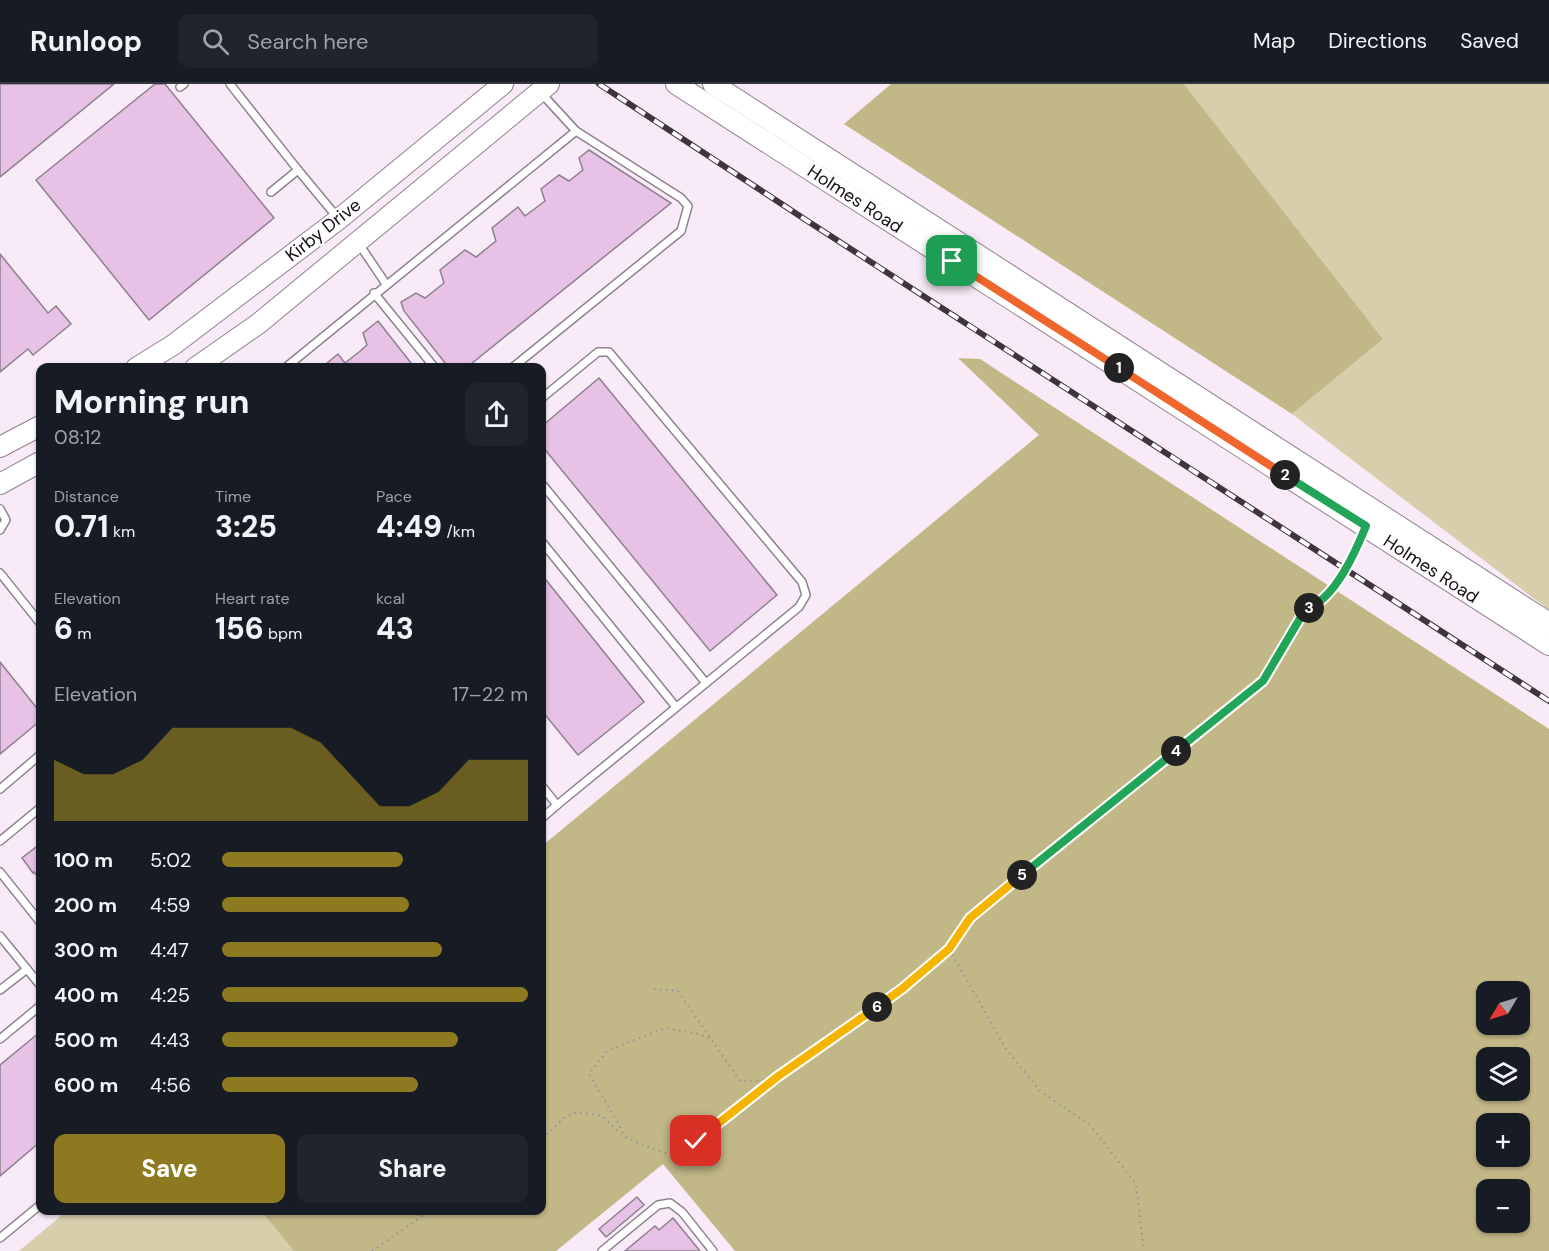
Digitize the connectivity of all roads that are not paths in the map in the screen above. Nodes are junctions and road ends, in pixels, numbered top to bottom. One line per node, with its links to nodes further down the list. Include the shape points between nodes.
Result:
1 (230, 84): 7 (lane)
2 (503, 84): 9 (main road, Kirby Drive)
3 (676, 84): 30 (main road, Holmes Road)
4 (713, 84): 29 (main road, Holmes Road)
5 (544, 88): 6 (lane); 10 (main road, Kirby Drive)
6 (576, 131): 11 (lane); 17 (lane, via 681,198 688,206 687,217 681,231)
7 (298, 170): 8 (lane); 9 (lane)
8 (271, 192)
9 (339, 219): 10 (main road); 13 (main road, Kirby Drive)
10 (358, 243): 11 (lane); 14 (main road, Kirby Drive, via 258,324)
11 (386, 284): 12 (lane)
12 (374, 293): 15 (lane); 16 (lane)
13 (144, 363)
14 (202, 363)
15 (291, 363)
16 (431, 363)
17 (518, 363)
18 (546, 395): 31 (lane, via 598,352 609,352 802,582 806,595 799,607)
19 (36, 428): 20 (main road)
20 (0, 447)
21 (36, 464): 22 (main road)
22 (0, 484)
23 (546, 489): 31 (lane)
24 (0, 509): 25 (lane, via 6,520)
25 (0, 530)
26 (546, 547): 32 (lane)
27 (0, 573): 28 (lane)
28 (36, 618)
29 (1549, 623)
30 (1549, 645)
31 (706, 682): 32 (lane)
32 (676, 707): 36 (lane)
33 (36, 758): 34 (lane)
34 (0, 789)
35 (546, 791): 36 (lane)
36 (557, 805): 38 (lane)
37 (36, 811): 39 (lane)
38 (546, 815)
39 (0, 840)
40 (0, 872): 41 (lane)
41 (36, 917)
42 (0, 936): 43 (lane)
43 (27, 969): 44 (lane); 45 (lane)
44 (36, 980)
45 (0, 990)
46 (36, 1009): 47 (lane)
47 (0, 1039)
48 (36, 1208): 49 (lane)
49 (0, 1238)
50 (602, 1251): 51 (lane, via 658,1205 670,1203)
51 (713, 1251)

